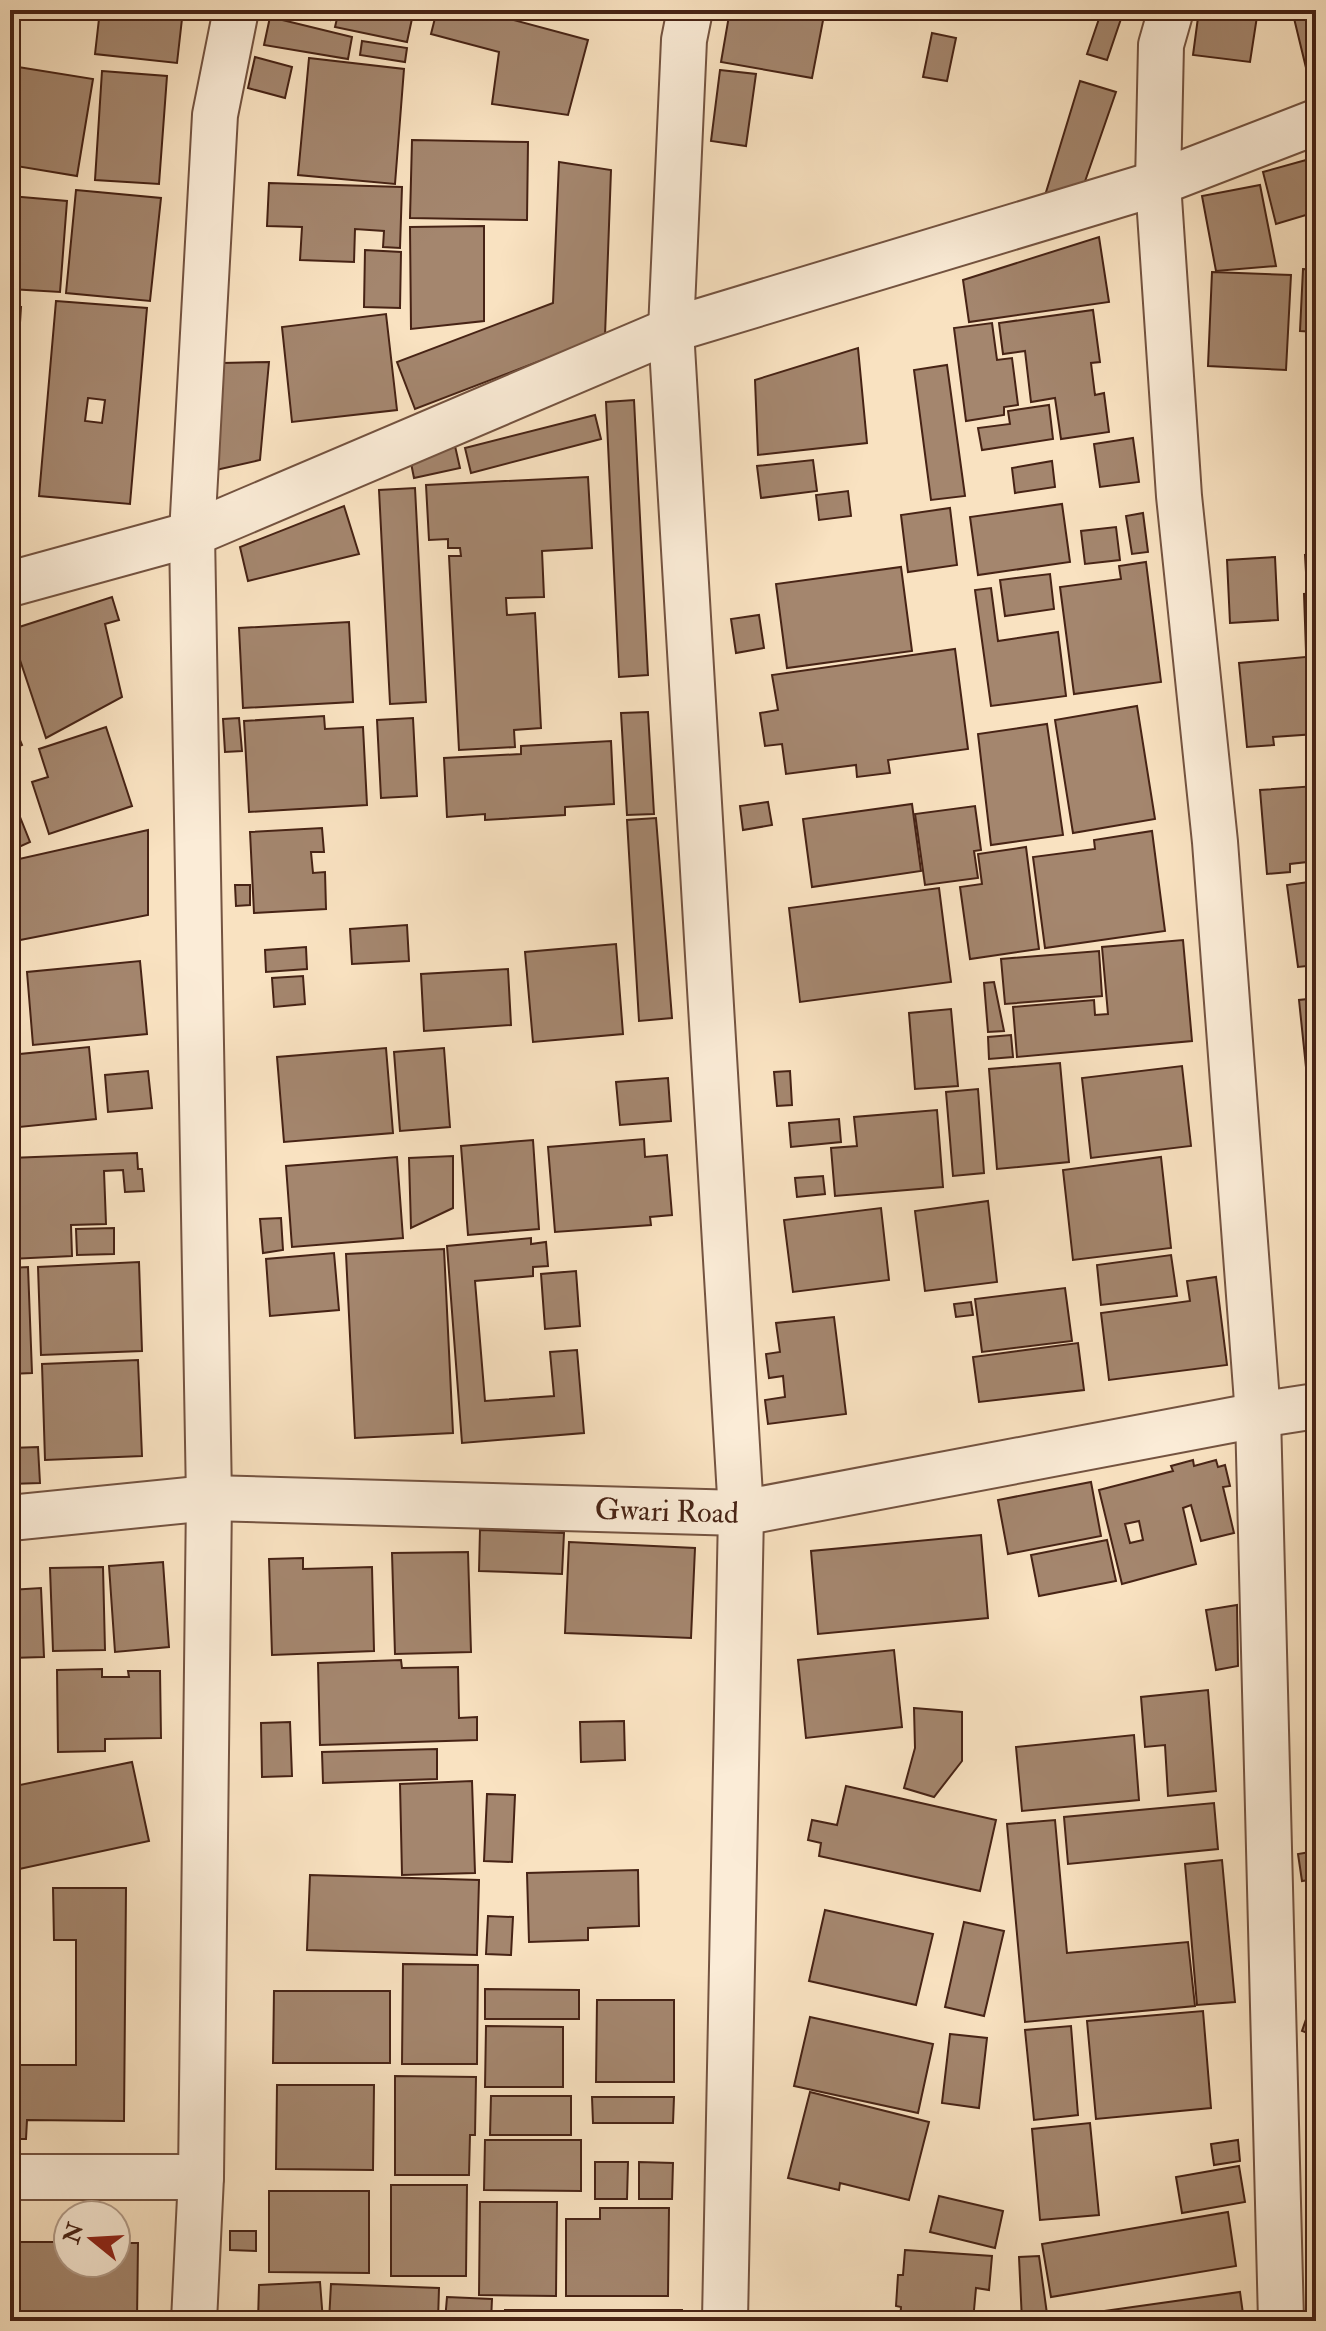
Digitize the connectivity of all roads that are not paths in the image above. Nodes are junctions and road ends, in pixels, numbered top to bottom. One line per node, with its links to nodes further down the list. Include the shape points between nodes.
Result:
1 (236, 10): 7 (street, via 215,115)
2 (690, 10): 6 (street, via 684,40)
3 (1171, 10): 5 (street, via 1161,45)
4 (1316, 122): 5 (street)
5 (1158, 183): 6 (street); 10 (street, via 1179,496 1215,842)
6 (671, 330): 7 (street); 12 (street)
7 (192, 534): 8 (street); 11 (street)
8 (10, 584)
9 (1316, 1406): 10 (street, Gwari Road)
10 (1258, 1415): 12 (street, Gwari Road); 18 (street)
11 (209, 1498): 12 (street, Gwari Road); 13 (street, Gwari Road); 15 (street)
12 (741, 1513): 16 (street)
13 (10, 1518)
14 (10, 2177): 15 (street)
15 (201, 2177): 17 (street)
16 (725, 2320)
17 (194, 2321)
18 (1281, 2321)

